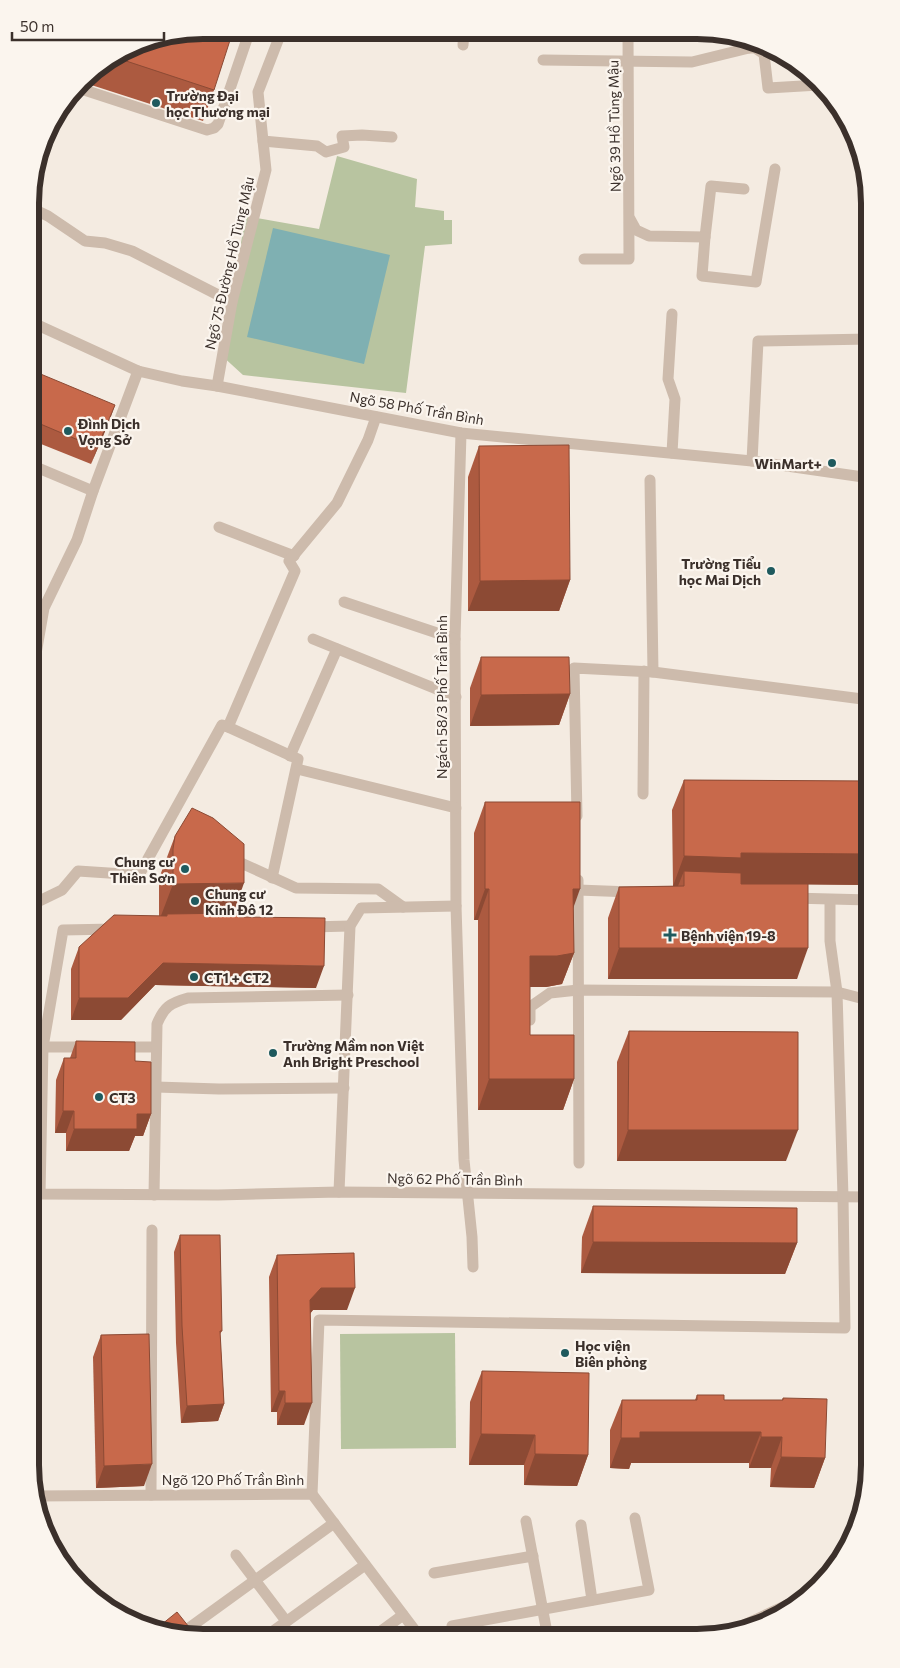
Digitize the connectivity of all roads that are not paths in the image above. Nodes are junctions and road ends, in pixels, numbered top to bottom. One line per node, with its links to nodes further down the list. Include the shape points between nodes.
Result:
1 (247, 39): 11 (lane, via 214,128 207,130)
2 (279, 39): 13 (lane, Ngõ 75 Đường Hồ Tùng Mậu, via 258,92)
3 (463, 39): 5 (lane)
4 (628, 39): 9 (lane, Ngõ 39 Hồ Tùng Mậu)
5 (463, 45)
6 (748, 47): 9 (lane, via 692,62)
7 (761, 52): 10 (lane, via 764,54 768,88)
8 (543, 60): 9 (lane)
9 (628, 62): 17 (lane, Ngõ 39 Hồ Tùng Mậu)
10 (810, 86)
11 (84, 90)
12 (392, 137): 13 (lane, via 342,136 344,147 326,152 317,146)
13 (263, 141): 20 (lane, Ngõ 75 Đường Hồ Tùng Mậu, via 266,170)
14 (775, 169): 18 (lane, via 756,282 702,276)
15 (744, 190): 18 (lane, via 711,186)
16 (39, 212): 20 (lane, via 85,241 132,251)
17 (630, 220): 18 (lane, via 636,230 649,236); 19 (lane, Ngõ 39 Hồ Tùng Mậu, via 629,259)
18 (705, 237)
19 (584, 259)
20 (232, 302): 25 (lane, Ngõ 75 Đường Hồ Tùng Mậu)
21 (672, 314): 28 (lane, via 668,379 675,399)
22 (39, 326): 24 (lane, Ngõ 58 Phố Trần Bình)
23 (861, 338): 29 (lane, via 758,341)
24 (138, 371): 25 (lane, Ngõ 58 Phố Trần Bình); 33 (lane)
25 (217, 386): 26 (lane, Ngõ 58 Phố Trần Bình)
26 (376, 417): 27 (lane, Ngõ 58 Phố Trần Bình); 35 (lane, via 338,504)
27 (460, 433): 28 (lane, Ngõ 58 Phố Trần Bình); 39 (lane, Ngách 58/3 Phố Trần Bình)
28 (672, 453): 29 (lane, Ngõ 58 Phố Trần Bình)
29 (752, 461): 31 (lane, Ngõ 58 Phố Trần Bình)
30 (39, 468): 33 (lane)
31 (861, 477)
32 (650, 480): 41 (lane)
33 (93, 491): 37 (lane, via 78,540 44,608)
34 (219, 527): 35 (lane)
35 (294, 556): 44 (lane, via 289,561 295,571)
36 (344, 602): 39 (lane)
37 (39, 636)
38 (314, 639): 40 (lane)
39 (456, 639): 42 (lane, Ngách 58/3 Phố Trần Bình)
40 (337, 649): 42 (lane); 45 (lane)
41 (649, 671): 43 (lane); 47 (lane); 49 (lane, via 574,668)
42 (456, 697): 48 (lane, Ngách 58/3 Phố Trần Bình)
43 (861, 699)
44 (228, 726): 45 (lane); 58 (lane, via 222,726 138,875 78,871 62,890)
45 (290, 756): 46 (lane, via 298,759)
46 (297, 769): 48 (lane); 52 (lane)
47 (643, 794)
48 (456, 808): 59 (lane, Ngách 58/3 Phố Trần Bình)
49 (577, 832)
50 (215, 855): 52 (lane, via 238,861)
51 (578, 871): 53 (lane)
52 (272, 878): 60 (lane, via 296,888 378,888)
53 (578, 890): 54 (lane); 64 (lane)
54 (646, 893)
55 (781, 898): 56 (lane)
56 (830, 900): 57 (lane); 65 (lane, via 830,941)
57 (861, 900)
58 (39, 901)
59 (456, 906): 60 (lane); 75 (lane, Ngách 58/3 Phố Trần Bình)
60 (403, 907): 61 (lane, via 361,908)
61 (350, 926): 62 (lane); 66 (lane)
62 (301, 927)
63 (123, 929): 69 (lane, via 63,930)
64 (578, 990): 65 (lane); 68 (lane, via 550,993 530,1007); 73 (lane, via 574,1056)
65 (837, 992): 67 (lane); 77 (lane)
66 (348, 995): 70 (lane, via 188,998 172,1003 162,1013 157,1024); 72 (lane)
67 (861, 998)
68 (529, 1036)
69 (43, 1047): 70 (lane); 76 (lane, Ngõ 62 Phố Trần Bình, via 40,1194)
70 (156, 1047): 71 (lane)
71 (156, 1087): 72 (lane); 76 (lane)
72 (344, 1088): 74 (lane)
73 (579, 1163)
74 (339, 1192): 75 (lane, Ngõ 62 Phố Trần Bình); 76 (lane, Ngõ 62 Phố Trần Bình)
75 (467, 1194): 77 (lane, Ngõ 62 Phố Trần Bình); 80 (lane, Ngách 58/3 Phố Trần Bình)
76 (154, 1196)
77 (843, 1197): 78 (lane, Ngõ 62 Phố Trần Bình); 81 (lane, via 844,1328 318,1320)
78 (861, 1198)
79 (152, 1230): 82 (lane)
80 (472, 1267)
81 (312, 1494): 82 (lane, Ngõ 120 Phố Trần Bình); 86 (lane, Ngõ 120 Phố Trần Bình)
82 (150, 1495): 83 (lane, Ngõ 120 Phố Trần Bình)
83 (42, 1496)
84 (636, 1518): 93 (lane, via 649,1590)
85 (526, 1521): 89 (lane)
86 (334, 1523): 90 (lane, Ngõ 120 Phố Trần Bình); 92 (lane)
87 (581, 1525): 93 (lane)
88 (236, 1555): 92 (lane)
89 (533, 1556): 91 (lane); 94 (lane)
90 (365, 1565): 95 (lane, Ngõ 120 Phố Trần Bình); 96 (lane)
91 (434, 1573)
92 (256, 1580): 96 (lane); 98 (lane)
93 (592, 1600): 94 (lane)
94 (543, 1610): 97 (lane); 102 (lane)
95 (403, 1615): 100 (lane); 101 (lane, Ngõ 120 Phố Trần Bình)
96 (286, 1621): 99 (lane)
97 (452, 1626)
98 (189, 1628)
99 (276, 1629)
100 (384, 1629)
101 (414, 1629)
102 (546, 1629)

